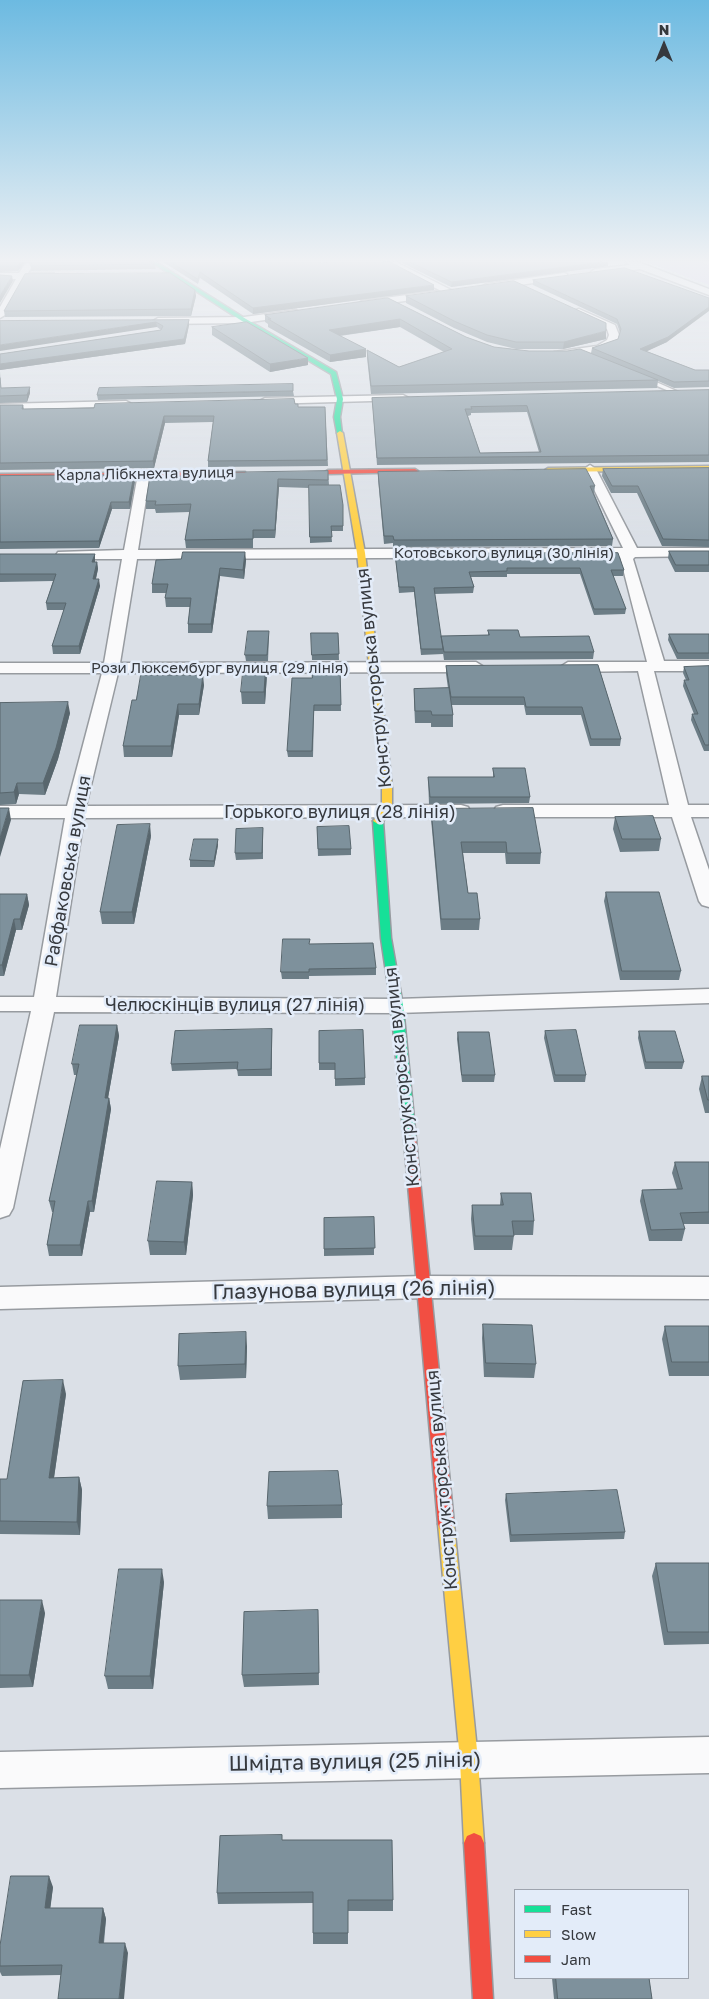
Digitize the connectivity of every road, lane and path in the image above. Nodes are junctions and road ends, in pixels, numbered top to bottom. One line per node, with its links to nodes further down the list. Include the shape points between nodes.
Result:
1 (304, 355): 7 (street, Конструкторська вулиця, via 334,373)
2 (642, 378): 5 (lane)
3 (693, 392): 5 (street)
4 (649, 393): 5 (street)
5 (678, 393)
6 (418, 398): 7 (street)
7 (340, 399): 8 (street); 16 (street, Конструкторська вулиця, via 337,417)
8 (253, 401)
9 (136, 404): 10 (street)
10 (0, 406)
11 (709, 468): 12 (street)
12 (590, 469): 13 (street); 20 (street)
13 (532, 470)
14 (424, 471): 16 (street)
15 (317, 472): 16 (street)
16 (346, 472): 22 (street, Конструкторська вулиця)
17 (260, 473): 18 (street, Карла Лібкнехта вулиця)
18 (144, 474): 19 (street, Карла Лібкнехта вулиця); 24 (street, Рабфаковська вулиця)
19 (0, 476)
20 (632, 552): 21 (street, Котовського вулиця (30 лiнiя)); 22 (street, Котовського вулиця (30 лiнiя)); 29 (street, via 626,558)
21 (709, 552)
22 (360, 553): 24 (street, Котовського вулиця (30 лiнiя)); 26 (street, Конструкторська вулиця)
23 (50, 555): 24 (street, Котовського вулиця (30 лiнiя))
24 (129, 555): 31 (street, Рабфаковська вулиця)
25 (709, 666): 29 (street)
26 (374, 667): 27 (street, Рози Люксембург вулиця (29 лiнiя)); 31 (street, Рози Люксембург вулиця (29 лiнiя)); 35 (street, Конструкторська вулиця)
27 (492, 667)
28 (549, 667): 29 (street)
29 (651, 667): 36 (street)
30 (0, 668): 31 (street, Рози Люксембург вулиця (29 лiнiя))
31 (111, 668): 34 (street, Рабфаковська вулиця)
32 (709, 811): 36 (street, Горького вулиця (28 лiнiя))
33 (0, 812): 34 (street, Горького вулиця (28 лiнiя))
34 (75, 812): 35 (street, Горького вулиця (28 лiнiя)); 40 (street, Рабфаковська вулиця)
35 (387, 812): 36 (street, Горького вулиця (28 лiнiя)); 41 (street, Конструкторська вулиця, via 378,821 391,981)
36 (680, 812): 37 (street)
37 (709, 901)
38 (709, 996): 41 (street, Челюскінців вулиця (27 лiнiя))
39 (0, 1004): 40 (street, Челюскінців вулиця (27 лiнiя))
40 (44, 1004): 41 (street, Челюскінців вулиця (27 лiнiя)); 42 (street, Рабфаковська вулиця)
41 (397, 1006): 43 (street, Конструкторська вулиця)
42 (0, 1208)
43 (424, 1287): 44 (street, Глазунова вулиця (26 лiнiя)); 45 (street, Глазунова вулиця (26 лiнiя)); 47 (street, Конструкторська вулиця)
44 (709, 1288)
45 (0, 1298)
46 (709, 1755): 47 (street, Шмідта вулиця (25 лiнiя))
47 (469, 1760): 48 (street, Шмідта вулиця (25 лiнiя)); 49 (street, Конструкторська вулиця)
48 (0, 1770)
49 (483, 1999)

